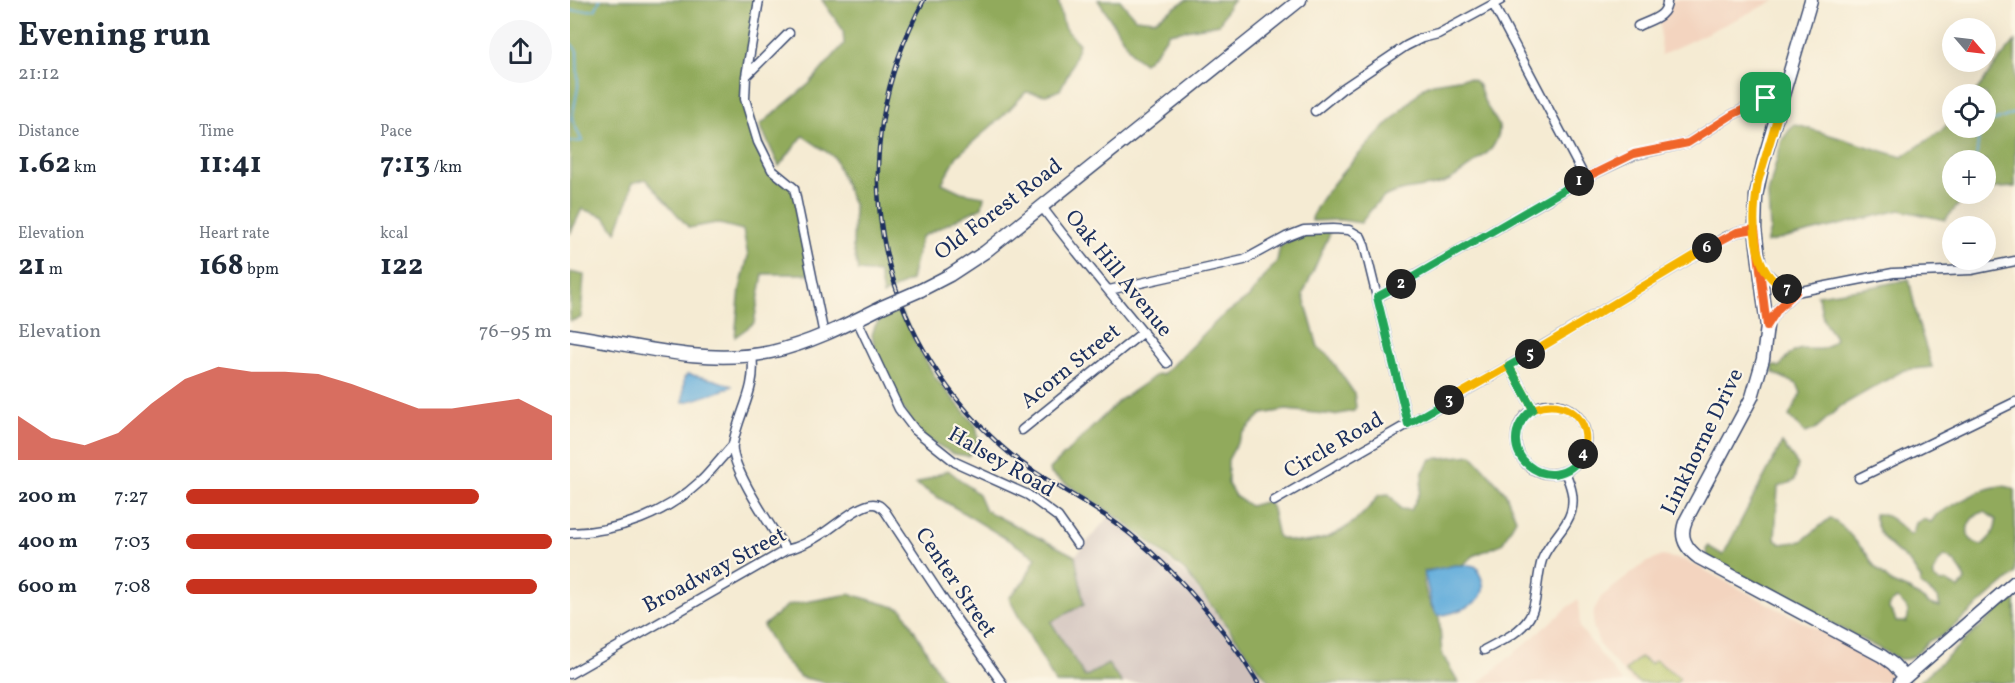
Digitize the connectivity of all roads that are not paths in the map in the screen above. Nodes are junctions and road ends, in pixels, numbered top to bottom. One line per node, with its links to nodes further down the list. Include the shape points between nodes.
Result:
1 (759, 0): 8 (street)
2 (1300, 0): 12 (main road, Old Forest Road)
3 (1667, 0): 6 (street, via 1664,13)
4 (1811, 0): 9 (main road, Linkhorne Drive)
5 (1497, 2): 10 (street, via 1438,34 1406,46); 11 (street)
6 (1638, 26)
7 (789, 33): 8 (street)
8 (746, 76): 22 (street, via 745,99 758,141 772,170 794,188)
9 (1783, 98): 11 (street, via 1766,98 1688,143 1634,154); 13 (main road, Linkhorne Drive, via 1758,182)
10 (1315, 111)
11 (1585, 178): 18 (street)
12 (1041, 207): 16 (street, Oak Hill Avenue); 19 (main road, Old Forest Road, bridge, via 962,268)
13 (1755, 229): 15 (main road, Linkhorne Drive); 26 (street, Circle Road, via 1726,237)
14 (2015, 261): 17 (street, via 1971,270 1893,273)
15 (1760, 265): 17 (street, via 1773,281); 20 (main road, Linkhorne Drive)
16 (1109, 290): 18 (street, via 1244,260 1304,230 1333,229 1361,237); 21 (street, Oak Hill Avenue)
17 (1796, 292): 20 (street)
18 (1377, 297): 29 (street)
19 (857, 320): 22 (main road, Old Forest Road); 37 (street, Halsey Road, via 899,409 915,430 955,462 1028,495 1058,517)
20 (1767, 326): 42 (main road, Linkhorne Drive, via 1752,397 1686,520 1685,544 1700,558 1881,656 1893,664)
21 (1143, 332): 25 (street, Oak Hill Avenue); 30 (street, Acorn Street)
22 (824, 334): 24 (main road, Old Forest Road, via 787,348)
23 (570, 335): 24 (main road, Old Forest Road, via 676,353)
24 (752, 355): 31 (street, via 753,380)
25 (1167, 363)
26 (1509, 366): 28 (street); 29 (street, Circle Road)
27 (2015, 402): 33 (street)
28 (1533, 409): 32 (street, via 1518,426 1517,448 1521,458 1539,471); 32 (street, via 1542,405 1562,406 1578,417 1583,426 1582,455)
29 (1408, 424): 34 (street, Circle Road)
30 (1022, 430)
31 (733, 445): 36 (street, via 701,481 668,505 640,520 592,532); 38 (street, via 746,484)
32 (1565, 472): 40 (street, via 1573,498 1570,514 1543,557 1529,617 1513,634)
33 (1859, 478)
34 (1274, 501)
35 (878, 504): 38 (street, Broadway Street, via 863,506 822,534); 43 (street, Center Street)
36 (570, 533)
37 (1077, 544)
38 (786, 550): 41 (street, Broadway Street)
39 (2015, 582): 42 (main road)
40 (1484, 650)
41 (570, 674)
42 (1902, 680)
43 (1002, 683)

